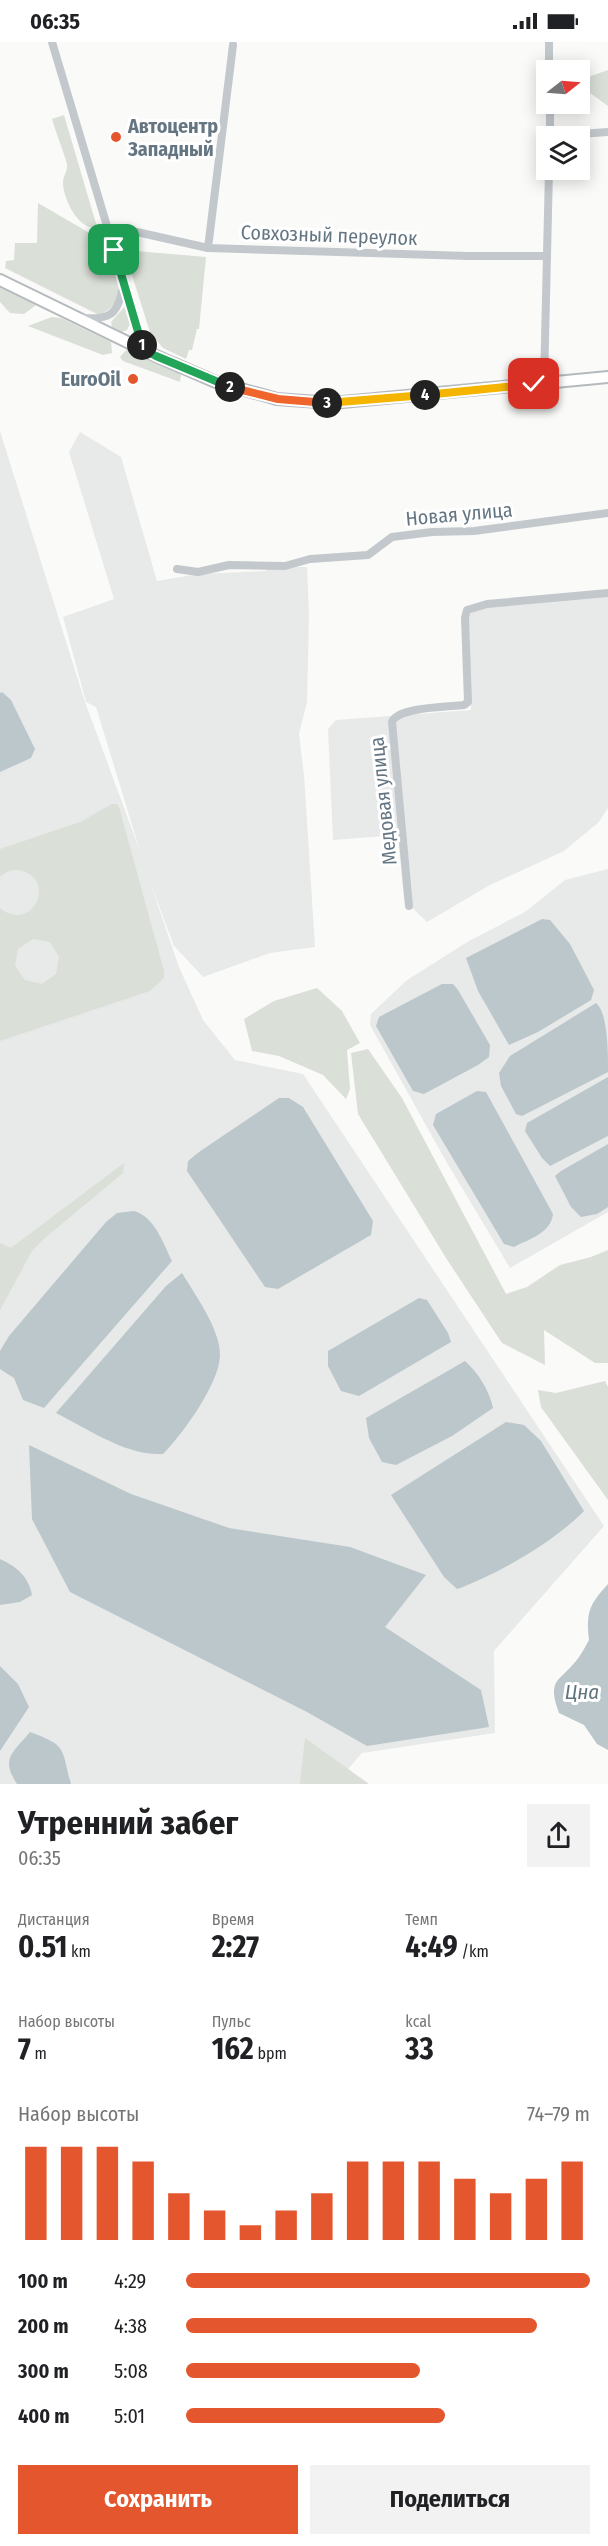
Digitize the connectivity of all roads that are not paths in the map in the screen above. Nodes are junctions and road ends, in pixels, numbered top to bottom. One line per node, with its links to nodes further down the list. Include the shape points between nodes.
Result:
1 (52, 42): 8 (street)
2 (549, 42): 4 (street)
3 (233, 45): 9 (street)
4 (549, 60)
5 (608, 132): 6 (street)
6 (590, 133)
7 (549, 180): 10 (street)
8 (111, 236): 9 (street, Совхозный переулок, via 137,232); 12 (street)
9 (208, 248): 10 (street, Совхозный переулок)
10 (547, 256): 16 (street)
11 (0, 280): 13 (main road)
12 (124, 283): 13 (street, via 121,301 112,314 105,318); 14 (street)
13 (78, 317): 14 (main road)
14 (144, 350): 16 (main road, via 244,391 318,403)
15 (608, 376): 16 (main road)
16 (544, 383)
17 (608, 513): 18 (street, Новая улица, via 474,531 392,537 368,555 310,559 285,566 229,565 198,572)
18 (177, 569)
19 (608, 593): 20 (street, Медовая улица, via 487,604 467,610 468,702 404,712 393,718)
20 (409, 906)

